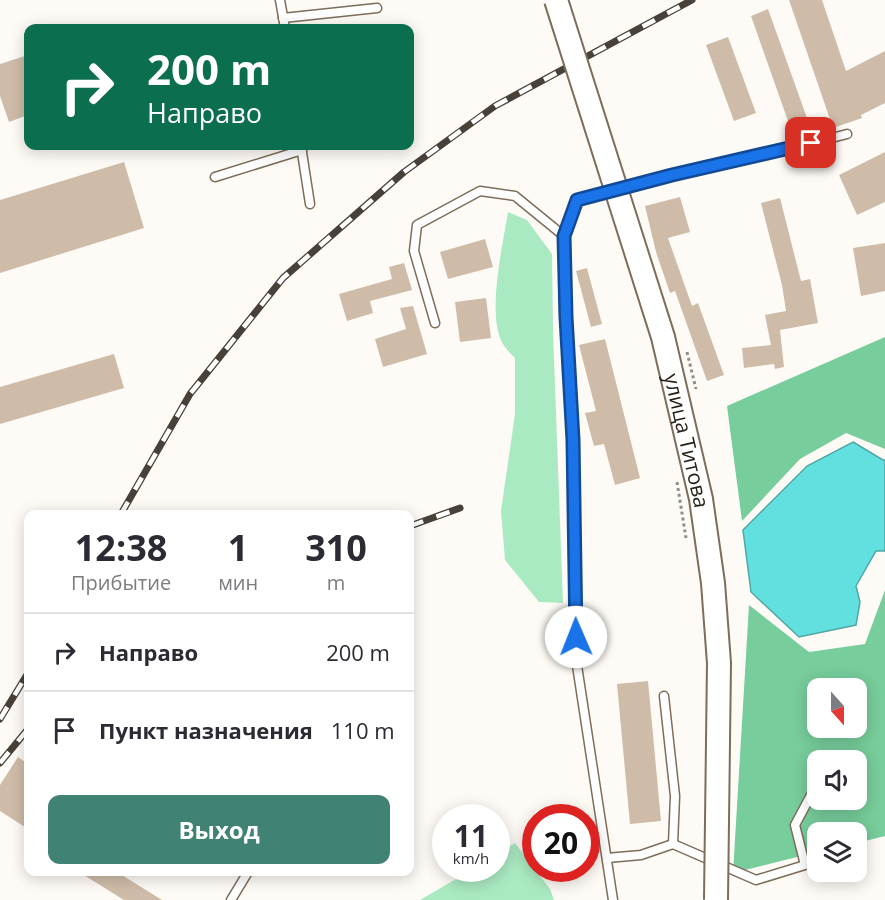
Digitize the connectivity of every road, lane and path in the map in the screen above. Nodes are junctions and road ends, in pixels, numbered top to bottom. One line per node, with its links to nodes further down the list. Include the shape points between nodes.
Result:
1 (280, 0): 4 (lane)
2 (556, 0): 22 (main road, улица Титова, bridge, via 663,337 701,499 719,663)
3 (376, 8): 4 (lane)
4 (283, 18): 5 (lane)
5 (284, 24)
6 (847, 134): 11 (lane, via 577,200)
7 (295, 150): 9 (lane)
8 (301, 150): 10 (lane)
9 (215, 177)
10 (310, 204)
11 (564, 236): 12 (lane, via 515,196 480,191 417,225 414,251); 18 (lane, via 573,440 576,659)
12 (435, 322)
13 (675, 476): 14 (path, bridge)
14 (687, 545)
15 (664, 696): 17 (lane, via 675,796)
16 (807, 803): 17 (lane, via 795,825 805,865 756,880)
17 (673, 844): 18 (lane, via 642,855)
18 (607, 858): 21 (lane)
19 (246, 876): 20 (lane)
20 (231, 900)
21 (614, 900)
22 (716, 900)

